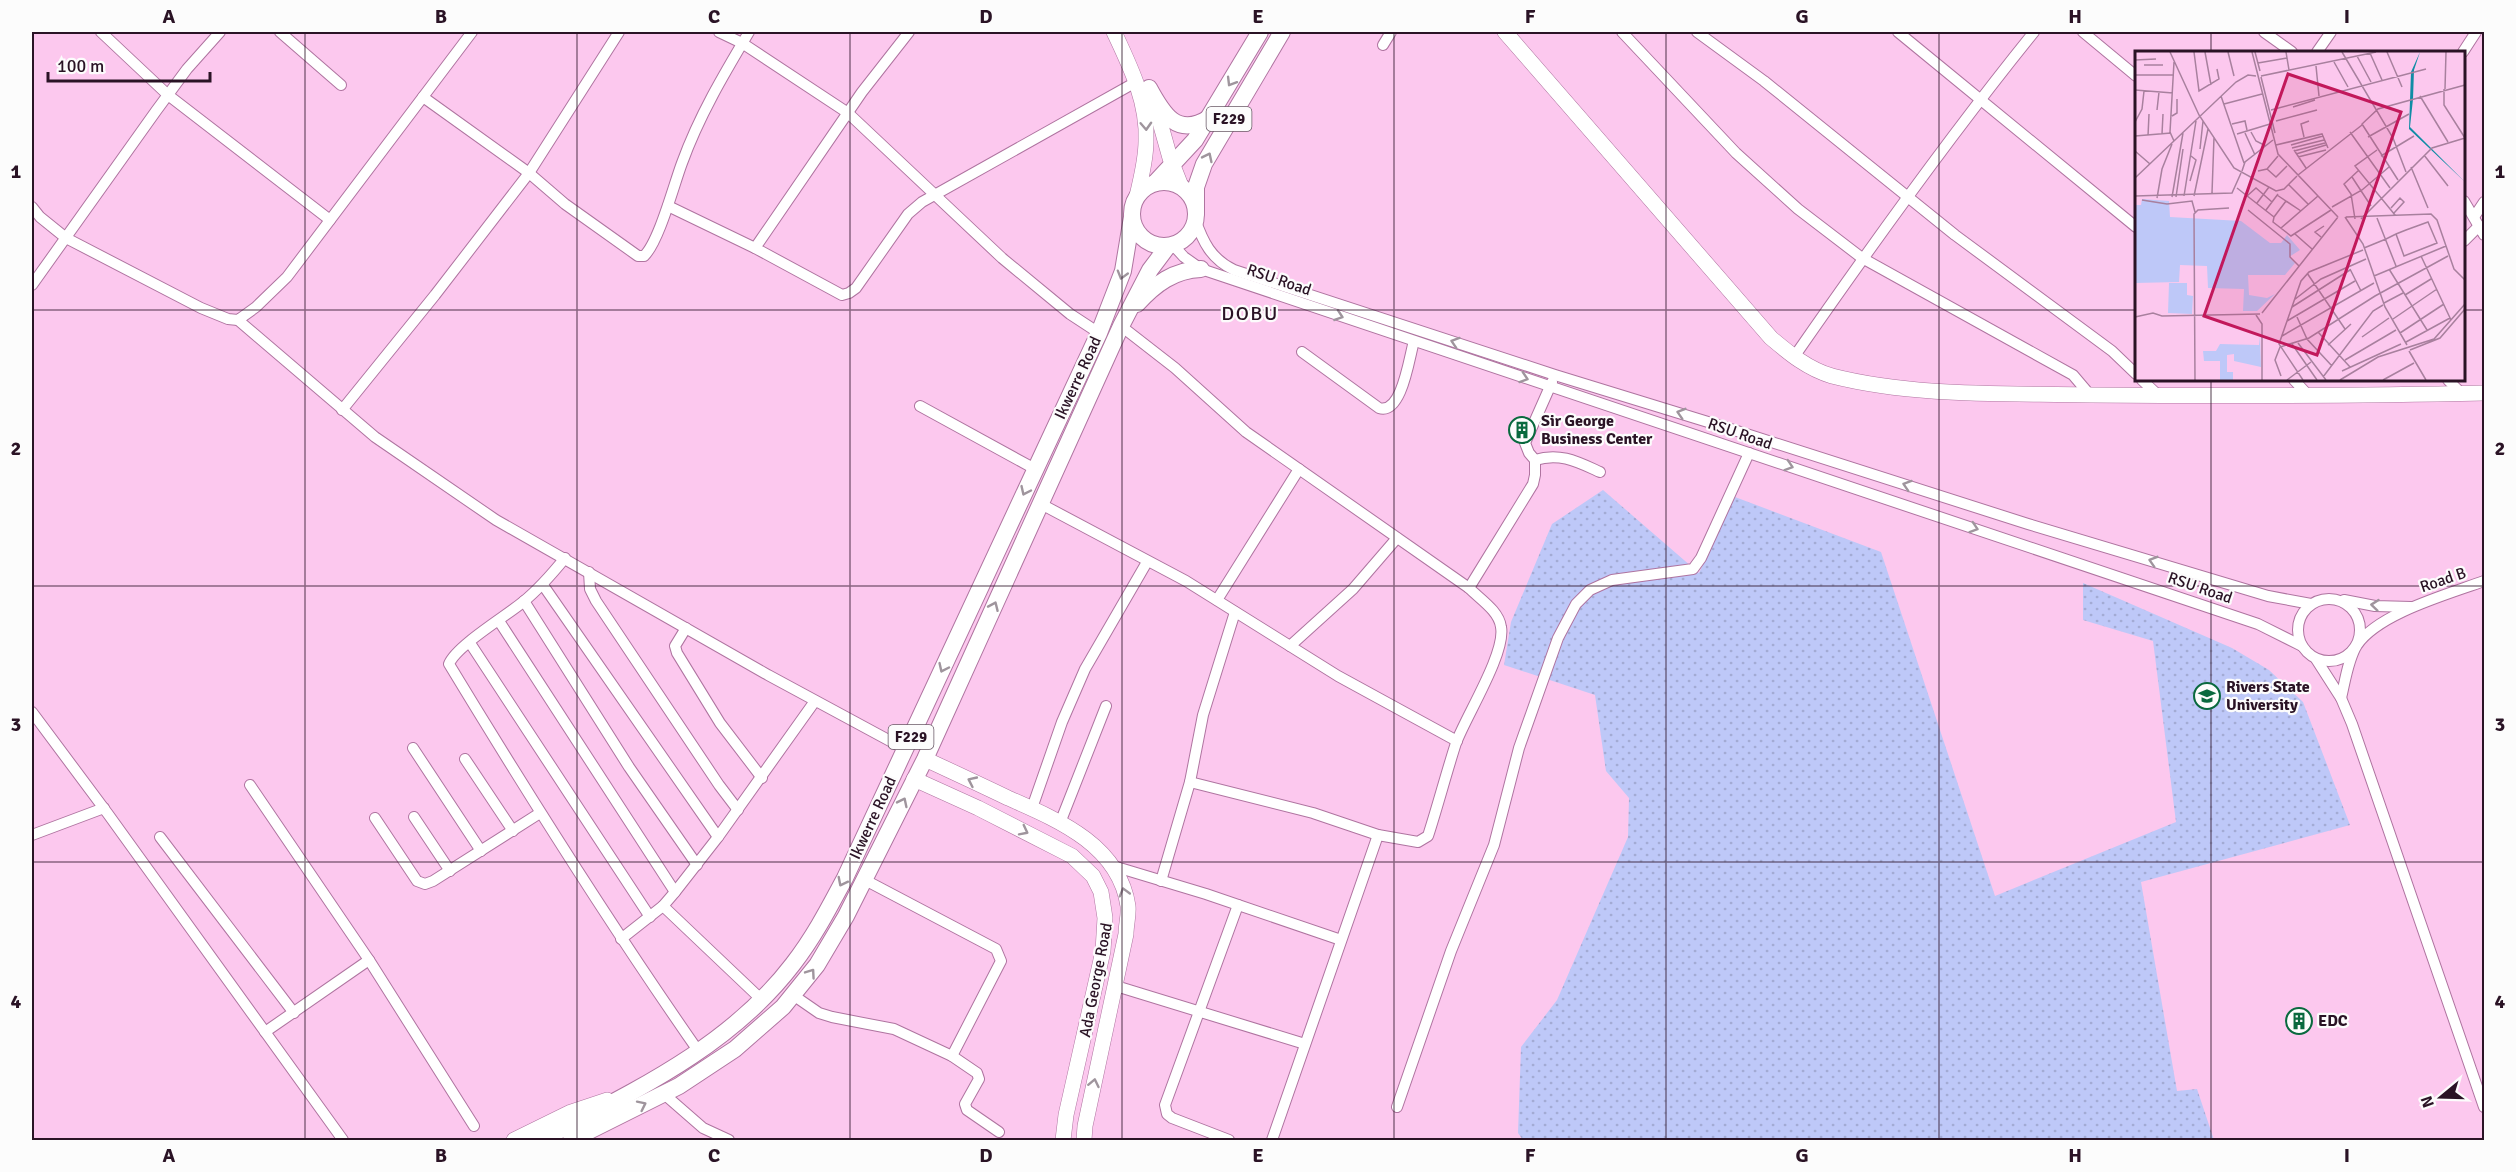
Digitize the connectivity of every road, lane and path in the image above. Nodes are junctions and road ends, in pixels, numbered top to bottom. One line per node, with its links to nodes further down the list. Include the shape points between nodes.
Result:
1 (101, 32): 31 (street)
2 (220, 32): 31 (street)
3 (280, 32): 29 (street)
4 (619, 32): 37 (street)
5 (719, 32): 23 (street)
6 (749, 32): 23 (street)
7 (909, 32): 34 (street)
8 (1114, 32): 30 (street)
9 (1124, 32): 30 (street)
10 (1260, 32): 35 (main road, F229, one-way to 35)
11 (1282, 32): 47 (main road, F229, one-way to 11, via 1196,187 1204,164)
12 (1391, 32): 24 (street)
13 (1505, 32): 64 (street, via 1771,338)
14 (1622, 32): 56 (street, via 1736,153 1798,209)
15 (1696, 32): 42 (street, via 1764,81)
16 (1898, 32): 33 (street)
17 (2034, 32): 33 (street)
18 (2083, 32): 28 (street)
19 (2264, 32): 25 (street)
20 (2331, 32): 26 (street)
21 (2476, 32): 27 (street)
22 (466, 34): 32 (street)
23 (742, 43): 34 (street); 45 (street, via 698,125)
24 (1383, 45)
25 (2291, 51)
26 (2318, 51)
27 (2464, 51)
28 (2135, 75)
29 (340, 85)
30 (1143, 85): 35 (main road, via 1176,123 1193,126); 36 (street); 40 (street); 41 (street, one-way to 41, via 1147,129)
31 (168, 95): 49 (street); 52 (street)
32 (423, 97): 37 (street); 49 (street)
33 (1980, 98): 42 (street); 50 (street)
34 (848, 113): 40 (street); 55 (street)
35 (1210, 118): 36 (main road, F229)
36 (1172, 166): 38 (main road, F229); 39 (street)
37 (529, 173): 45 (street, via 638,256 648,253); 77 (street)
38 (1155, 183): 39 (main road); 41 (main road, F229)
39 (1181, 186): 47 (main road, via 1194,203)
40 (935, 194): 55 (street, via 908,214 849,293 842,295); 61 (street, via 1002,258 1070,314)
41 (1137, 196): 48 (main road, F229)
42 (1907, 196): 56 (street); 65 (street, via 2112,351)
43 (2484, 202): 51 (street)
44 (2465, 204): 51 (street)
45 (668, 206): 55 (street)
46 (32, 207): 52 (street)
47 (1195, 216): 54 (main road, F229, via 1186,237); 66 (street, RSU Road, one-way to 47, via 1234,270 1223,265 1206,247)
48 (1132, 217): 54 (main road, via 1148,242); 61 (main road, Ikwerre Road / F229, one-way to 61, via 1123,272)
49 (330, 220): 59 (street, via 287,277)
50 (2135, 226)
51 (2479, 226): 53 (street)
52 (66, 238): 58 (street); 59 (street, via 201,308)
53 (2465, 239)
54 (1170, 245): 57 (street, RSU Road); 60 (main road, Ikwerre Road / F229, via 1150,270)
55 (756, 248)
56 (1862, 258): 64 (street); 72 (street, via 2073,375)
57 (1201, 269): 60 (main road, via 1172,275 1151,289); 62 (street, RSU Road, one-way to 62)
58 (32, 285)
59 (238, 321): 77 (street)
60 (1124, 321): 81 (street, via 1246,432); 83 (main road, Ikwerre Road / F229)
61 (1100, 333): 80 (main road, Ikwerre Road / F229)
62 (1414, 341): 63 (street, via 1399,396 1385,410); 70 (street, RSU Road, one-way to 70)
63 (1302, 351)
64 (1794, 357): 72 (street, via 1831,375 1887,386 1980,393)
65 (2135, 373)
66 (1555, 375): 70 (street); 94 (street, RSU Road, one-way to 66, via 2268,596 2074,538)
67 (2143, 381): 75 (street)
68 (2295, 381): 74 (street)
69 (2449, 381): 73 (street)
70 (1550, 386): 78 (street, RSU Road); 79 (street, via 1526,443)
71 (2484, 393): 73 (street)
72 (2090, 394): 75 (street)
73 (2462, 394): 74 (street)
74 (2308, 395): 75 (street)
75 (2159, 396)
76 (920, 406): 80 (street)
77 (342, 410): 85 (street, via 496,520)
78 (1749, 453): 102 (street, RSU Road, one-way to 102, via 2258,624); 153 (street, via 1693,569 1612,580 1590,590 1576,604 1558,638 1519,748 1494,844 1451,951)
79 (1535, 460): 82 (street, via 1566,457); 90 (street, via 1533,484)
80 (1035, 469): 110 (main road, Ikwerre Road / F229, one-way to 110)
81 (1299, 469): 84 (street); 92 (street)
82 (1600, 472)
83 (1041, 504): 86 (street); 112 (main road, Ikwerre Road / F229, one-way to 83)
84 (1397, 538): 90 (street); 101 (street, via 1353,589)
85 (565, 558): 87 (street); 89 (street)
86 (1147, 562): 92 (street); 118 (street, via 1085,669)
87 (590, 572): 98 (street); 119 (street, via 590,589 596,601)
88 (2484, 581): 95 (street, Road B)
89 (543, 585): 93 (street); 128 (street)
90 (1469, 588): 108 (street, via 1494,612 1501,626 1500,642)
91 (2338, 599): 94 (street, via 2324,598); 95 (street, one-way to 91); 100 (street, via 2359,617)
92 (1217, 600): 96 (street)
93 (525, 601): 97 (street); 130 (street, via 629,767)
94 (2311, 604): 102 (street, via 2298,628)
95 (2412, 607): 100 (street, via 2380,624)
96 (1235, 612): 101 (street); 115 (street, via 1203,715)
97 (499, 621): 99 (street); 135 (street)
98 (686, 628): 105 (street); 113 (street, via 675,646 677,653 720,723)
99 (470, 643): 120 (street, via 449,664); 138 (street)
100 (2357, 645): 103 (street, via 2344,658); 104 (street)
101 (1290, 646): 108 (street)
102 (2302, 646): 103 (street)
103 (2316, 659): 104 (street)
104 (2341, 698): 154 (street)
105 (815, 701): 110 (street); 113 (street)
106 (1106, 706): 123 (street)
107 (32, 712): 117 (street)
108 (1457, 741): 126 (street, via 1428,836 1418,842)
109 (413, 748): 129 (street)
110 (905, 749): 144 (main road, Ikwerre Road / F229, one-way to 144, via 819,925 794,963)
111 (465, 759): 124 (street)
112 (925, 759): 114 (main road, Ikwerre Road / F229); 118 (street, Ada George Road, one-way to 112)
113 (762, 778): 119 (street)
114 (914, 779): 133 (main road, Ikwerre Road / F229, one-way to 114); 164 (street, Ada George Road, one-way to 164, via 1072,856 1093,876 1101,892 1105,918 1103,951)
115 (1190, 782): 126 (street, via 1313,813); 134 (street)
116 (250, 785): 141 (street)
117 (104, 808): 125 (street); 147 (street)
118 (1032, 808): 123 (street, Ada George Road)
119 (738, 810): 128 (street)
120 (540, 813): 124 (street); 139 (street)
121 (414, 816): 132 (street)
122 (375, 818): 132 (street, via 417,880 425,884)
123 (1060, 823): 131 (street, Ada George Road, via 1081,834)
124 (513, 831): 129 (street)
125 (32, 835)
126 (1377, 835): 140 (street)
127 (160, 837): 146 (street)
128 (718, 837): 130 (street)
129 (481, 851): 132 (street)
130 (697, 864): 135 (street)
131 (1113, 866): 134 (street); 142 (street, Ada George Road, one-way to 131, via 1128,908)
132 (450, 871)
133 (865, 880): 143 (main road, Ikwerre Road / F229, one-way to 133, via 832,941); 150 (street, via 1000,953 1001,961)
134 (1161, 881): 136 (street)
135 (675, 892): 137 (street)
136 (1238, 905): 140 (street); 145 (street)
137 (663, 906): 138 (street); 144 (street)
138 (650, 917): 139 (street)
139 (621, 939): 149 (street)
140 (1341, 940): 148 (street)
141 (369, 960): 146 (street); 156 (street)
142 (1116, 986): 145 (street); 165 (street, Ada George Road, one-way to 142)
143 (794, 995): 150 (street, via 819,1013 894,1029); 152 (main road, Ikwerre Road / F229, via 735,1049)
144 (762, 1000): 149 (main road, Ikwerre Road / F229)
145 (1200, 1012): 148 (street); 166 (street, via 1165,1105 1167,1114)
146 (294, 1013): 147 (street)
147 (265, 1032): 158 (street)
148 (1305, 1044): 167 (street)
149 (699, 1053): 151 (main road, Ikwerre Road / F229)
150 (952, 1056): 157 (street, via 977,1073 979,1079 965,1104 967,1110)
151 (630, 1093): 159 (street, via 571,1112); 160 (main road, Ikwerre Road / F229)
152 (664, 1094): 155 (main road, Ikwerre Road / F229, one-way to 152); 163 (street, via 703,1128)
153 (1397, 1107)
154 (2484, 1107)
155 (610, 1122): 161 (main road, Ikwerre Road / F229); 162 (street)
156 (474, 1126)
157 (999, 1132)
158 (343, 1140)
159 (514, 1140)
160 (541, 1140)
161 (571, 1140)
162 (586, 1140)
163 (729, 1140)
164 (1063, 1140)
165 (1084, 1140)
166 (1229, 1140)
167 (1272, 1140)

